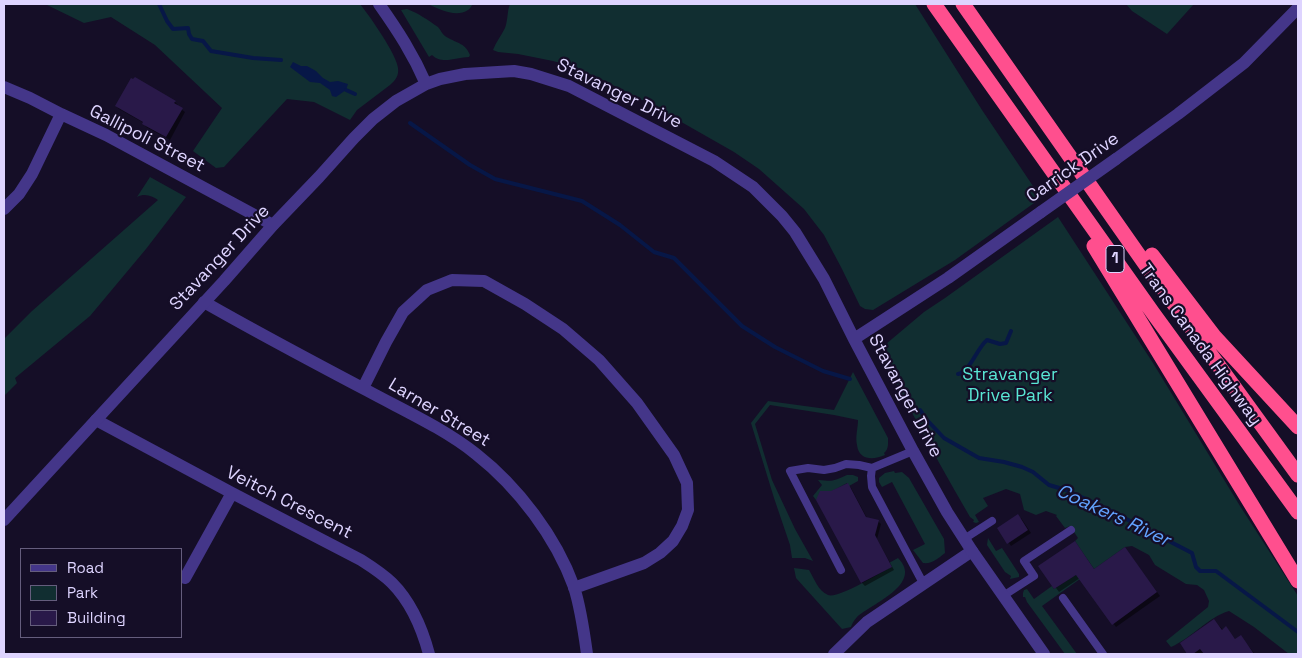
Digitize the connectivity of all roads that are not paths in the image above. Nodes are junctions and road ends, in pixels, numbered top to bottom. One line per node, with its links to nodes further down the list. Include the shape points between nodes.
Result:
1 (379, 4): 6 (street, via 416,61)
2 (934, 4): 9 (highway, Trans Canada Highway / 1)
3 (963, 4): 5 (highway, Trans Canada Highway / 1)
4 (1298, 8): 13 (street, Carrick Drive, bridge, via 1238,68 1178,114 964,267)
5 (1012, 74): 16 (highway, via 1214,336); 19 (highway, Trans Canada Highway / 1)
6 (426, 84): 11 (street, Stavanger Drive, via 396,101 364,128); 13 (street, Stavanger Drive, via 465,74 514,71 540,76 569,86 714,161 753,187 795,232 824,279)
7 (4, 86): 8 (street, Gallipoli Street)
8 (61, 114): 10 (street, via 32,174); 11 (street, Gallipoli Street)
9 (1026, 134): 21 (highway, Trans Canada Highway / 1); 29 (highway)
10 (4, 209)
11 (273, 225): 12 (street, Stavanger Drive)
12 (204, 302): 14 (street, Larner Street); 15 (street, Stavanger Drive)
13 (854, 339): 17 (street, Stavanger Drive)
14 (363, 388): 31 (street, Larner Street, via 443,432 493,468 541,524 560,555); 31 (street, via 403,312 427,290 452,280 484,281 562,329 599,360 637,403 674,455 687,483 688,510 673,541 660,553 644,563)
15 (96, 420): 20 (street, Veitch Crescent); 22 (street, Stavanger Drive)
16 (1298, 427)
17 (913, 451): 18 (lane); 25 (street, Stavanger Drive)
18 (872, 468): 27 (lane, via 846,464 824,470 790,471); 30 (lane, via 872,487)
19 (1298, 476)
20 (232, 493): 28 (street); 34 (street, Veitch Crescent, via 380,572 399,591 415,615)
21 (1298, 512)
22 (4, 520)
23 (992, 521): 25 (lane)
24 (1071, 530): 32 (lane, via 1024,561 1034,576)
25 (964, 539): 26 (street, Stavanger Drive)
26 (972, 551): 30 (street); 32 (street, Stavanger Drive)
27 (841, 570)
28 (185, 578)
29 (1298, 582)
30 (923, 583): 36 (street, via 867,622)
31 (574, 588): 35 (street, Larner Street)
32 (1003, 596): 37 (street, Stavanger Drive)
33 (1063, 598): 38 (lane)
34 (429, 654)
35 (588, 654)
36 (834, 654)
37 (1044, 654)
38 (1103, 654)

